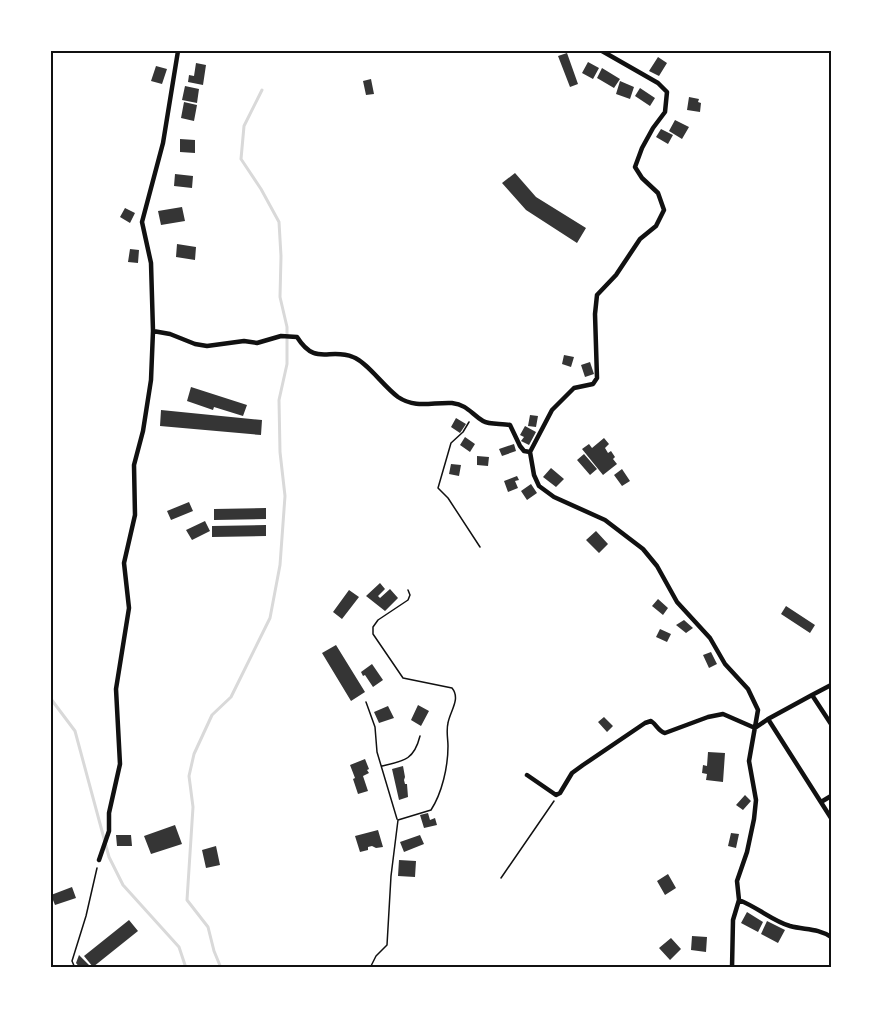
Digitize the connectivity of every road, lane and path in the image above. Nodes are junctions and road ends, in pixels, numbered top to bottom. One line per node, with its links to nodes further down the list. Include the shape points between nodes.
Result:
1 (178, 51): 3 (street, via 163,143 142,222 151,263)
2 (602, 51): 5 (street, via 667,92 665,112 635,167 658,193 664,210 656,226 640,239 597,295 597,378 593,384 574,388 565,395 552,410)
3 (153, 331): 4 (street, via 207,346 297,337 312,354 353,357 399,397 414,404 452,404); 22 (street, via 147,407 133,473 135,515 124,563 129,608 117,676 120,764 109,831)
4 (474, 413): 5 (street, via 484,422 510,425 520,446); 6 (path, via 463,432 451,442 438,488)
5 (530, 452): 13 (street, via 539,486 567,505 605,520 643,549 657,566 677,602 710,638 724,664 748,688 758,710)
6 (480, 548)
7 (408, 590): 21 (path, via 408,600 378,620 373,634 399,676 453,688 456,697 447,724 444,777 436,802 431,810)
8 (831, 685): 9 (street)
9 (813, 695): 11 (street); 12 (street)
10 (366, 702): 15 (path, via 375,727)
11 (768, 719): 13 (street); 19 (street)
12 (831, 724)
13 (755, 728): 17 (street, via 723,714 665,733 651,721 572,773); 24 (street, via 749,761 756,800 737,881)
14 (420, 736): 15 (path, via 410,757)
15 (381, 766): 21 (path)
16 (528, 775): 17 (street, via 556,795)
17 (560, 793): 23 (path)
18 (831, 796): 19 (street)
19 (821, 802): 20 (street)
20 (831, 818)
21 (398, 820): 27 (path, via 387,945)
22 (99, 860): 26 (path, via 72,961)
23 (501, 878)
24 (739, 900): 25 (street, via 790,926 820,930); 28 (street, via 733,920)
25 (831, 938)
26 (75, 968)
27 (370, 968)
28 (732, 968)

